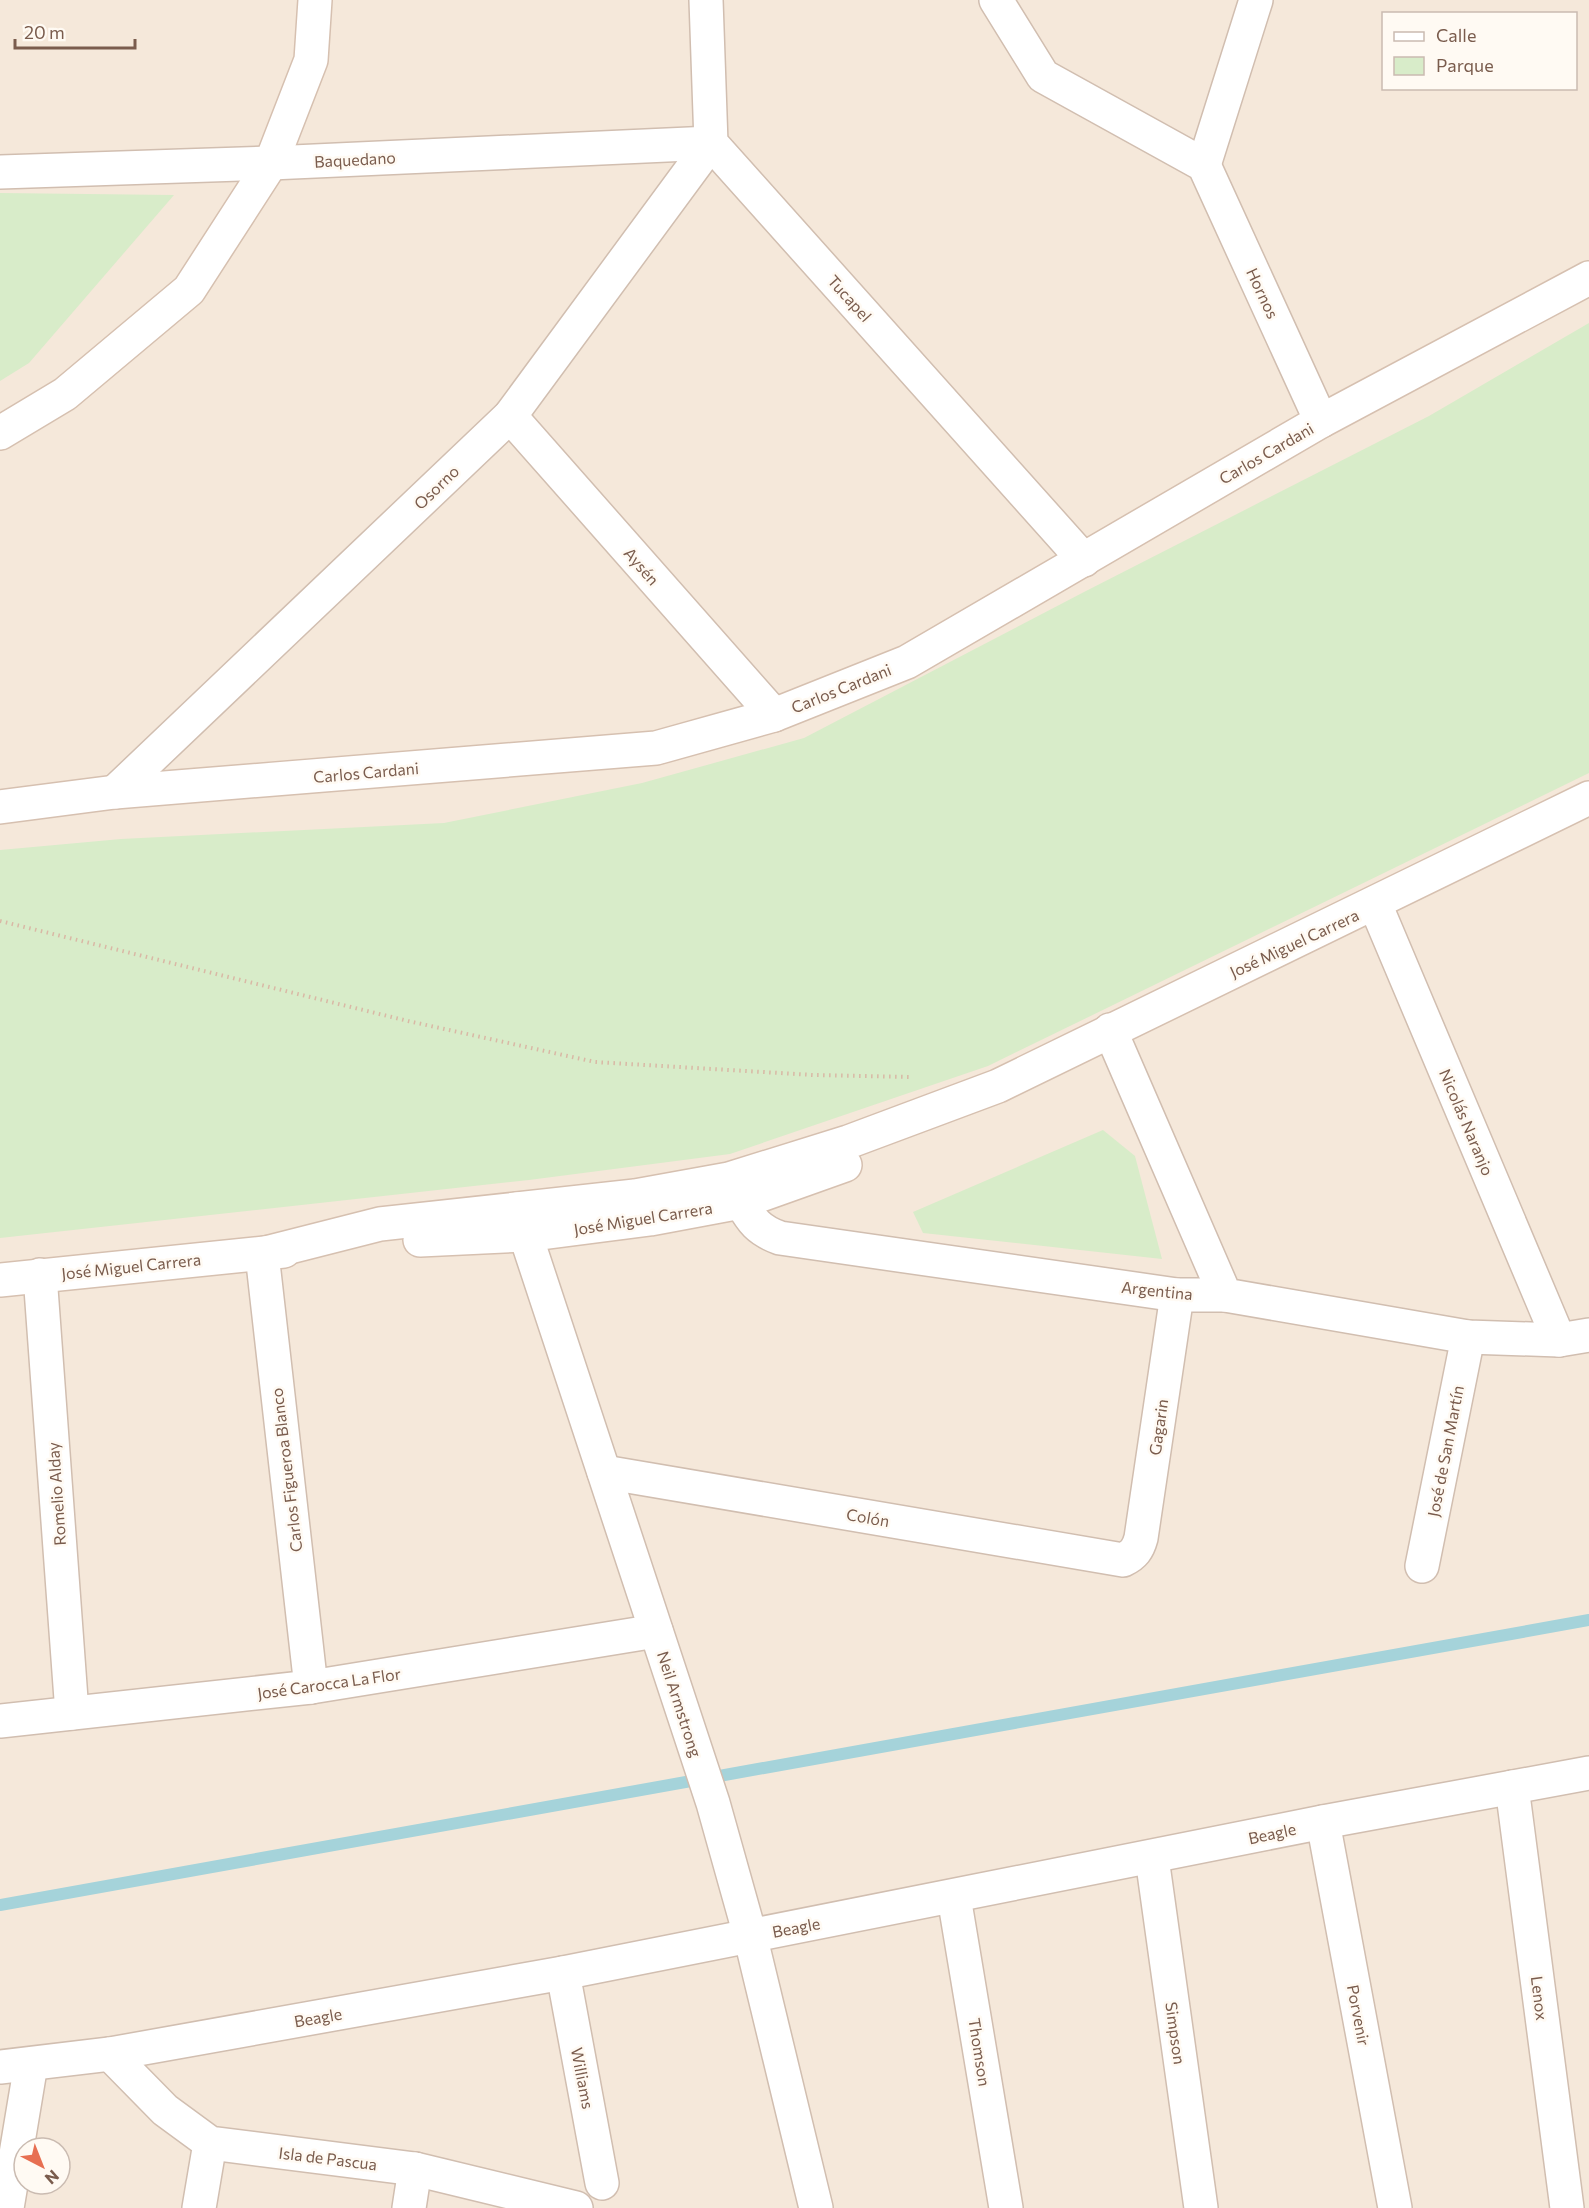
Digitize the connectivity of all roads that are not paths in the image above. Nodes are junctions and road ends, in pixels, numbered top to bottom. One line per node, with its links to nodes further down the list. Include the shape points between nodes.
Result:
1 (315, 0): 6 (street, via 311,60)
2 (706, 0): 5 (street)
3 (996, 0): 7 (street, via 1042,76)
4 (1256, 0): 7 (street)
5 (711, 143): 6 (street, Baquedano); 10 (street, Osorno); 13 (street, Tucapel)
6 (271, 163): 8 (street, Baquedano); 12 (street, via 189,290 65,394)
7 (1204, 165): 11 (street, Hornos)
8 (0, 172)
9 (1589, 278): 11 (street, Carlos Cardani)
10 (510, 416): 14 (street, Aysén); 15 (street, Osorno)
11 (1321, 421): 13 (street, Carlos Cardani)
12 (0, 433)
13 (1084, 560): 14 (street, Carlos Cardani, via 907,662)
14 (774, 715): 15 (street, Carlos Cardani, via 656,748)
15 (115, 792): 17 (street, Carlos Cardani)
16 (1589, 798): 18 (street, José Miguel Carrera)
17 (0, 807)
18 (1375, 904): 19 (street, José Miguel Carrera); 29 (street, Nicolás Naranjo)
19 (1110, 1030): 20 (street, José Miguel Carrera); 27 (street)
20 (998, 1086): 21 (street, José Miguel Carrera, via 923,1132); 22 (street, José Miguel Carrera, via 848,1142 729,1179)
21 (741, 1202): 22 (street, José Miguel Carrera, via 650,1219); 26 (street, Argentina, via 752,1221 780,1238)
22 (521, 1222): 23 (street, José Miguel Carrera, via 380,1224); 30 (street, Neil Armstrong)
23 (262, 1254): 24 (street, José Miguel Carrera); 34 (street, Carlos Figueroa Blanco)
24 (40, 1275): 25 (street, José Miguel Carrera); 35 (street, Romelio Alday)
25 (0, 1280)
26 (1177, 1295): 27 (street, Argentina); 31 (street, Gagarin, via 1141,1538 1138,1550)
27 (1225, 1295): 28 (street, Argentina)
28 (1468, 1337): 29 (street, Argentina); 32 (street, José de San Martín)
29 (1574, 1338)
30 (604, 1472): 31 (street, Colón, via 1114,1560); 33 (street, Neil Armstrong)
31 (1131, 1556)
32 (1422, 1566)
33 (656, 1631): 34 (street, José Carocca La Flor); 42 (street, Neil Armstrong)
34 (311, 1687): 35 (street, José Carocca La Flor)
35 (72, 1713): 36 (street, José Carocca La Flor)
36 (0, 1721)
37 (1589, 1773): 38 (street, Beagle)
38 (1512, 1787): 39 (street, Beagle); 57 (street, Lenox)
39 (1323, 1822): 40 (street, Beagle); 56 (street, Porvenir)
40 (1152, 1857): 41 (street, Beagle); 55 (street, Simpson)
41 (954, 1897): 42 (street, Beagle); 54 (street, Thomson)
42 (750, 1935): 43 (street, Beagle); 53 (street, Neil Armstrong)
43 (563, 1974): 44 (street, Beagle); 48 (street, Williams)
44 (110, 2054): 45 (street, Beagle); 46 (street, via 165,2110)
45 (15, 2065): 49 (street)
46 (210, 2144): 47 (street, Isla de Pascua); 50 (street)
47 (415, 2169): 51 (street); 52 (street, Isla de Pascua)
48 (602, 2183)
49 (7, 2208)
50 (199, 2208)
51 (409, 2208)
52 (576, 2208)
53 (816, 2208)
54 (1006, 2208)
55 (1201, 2208)
56 (1395, 2208)
57 (1567, 2208)

